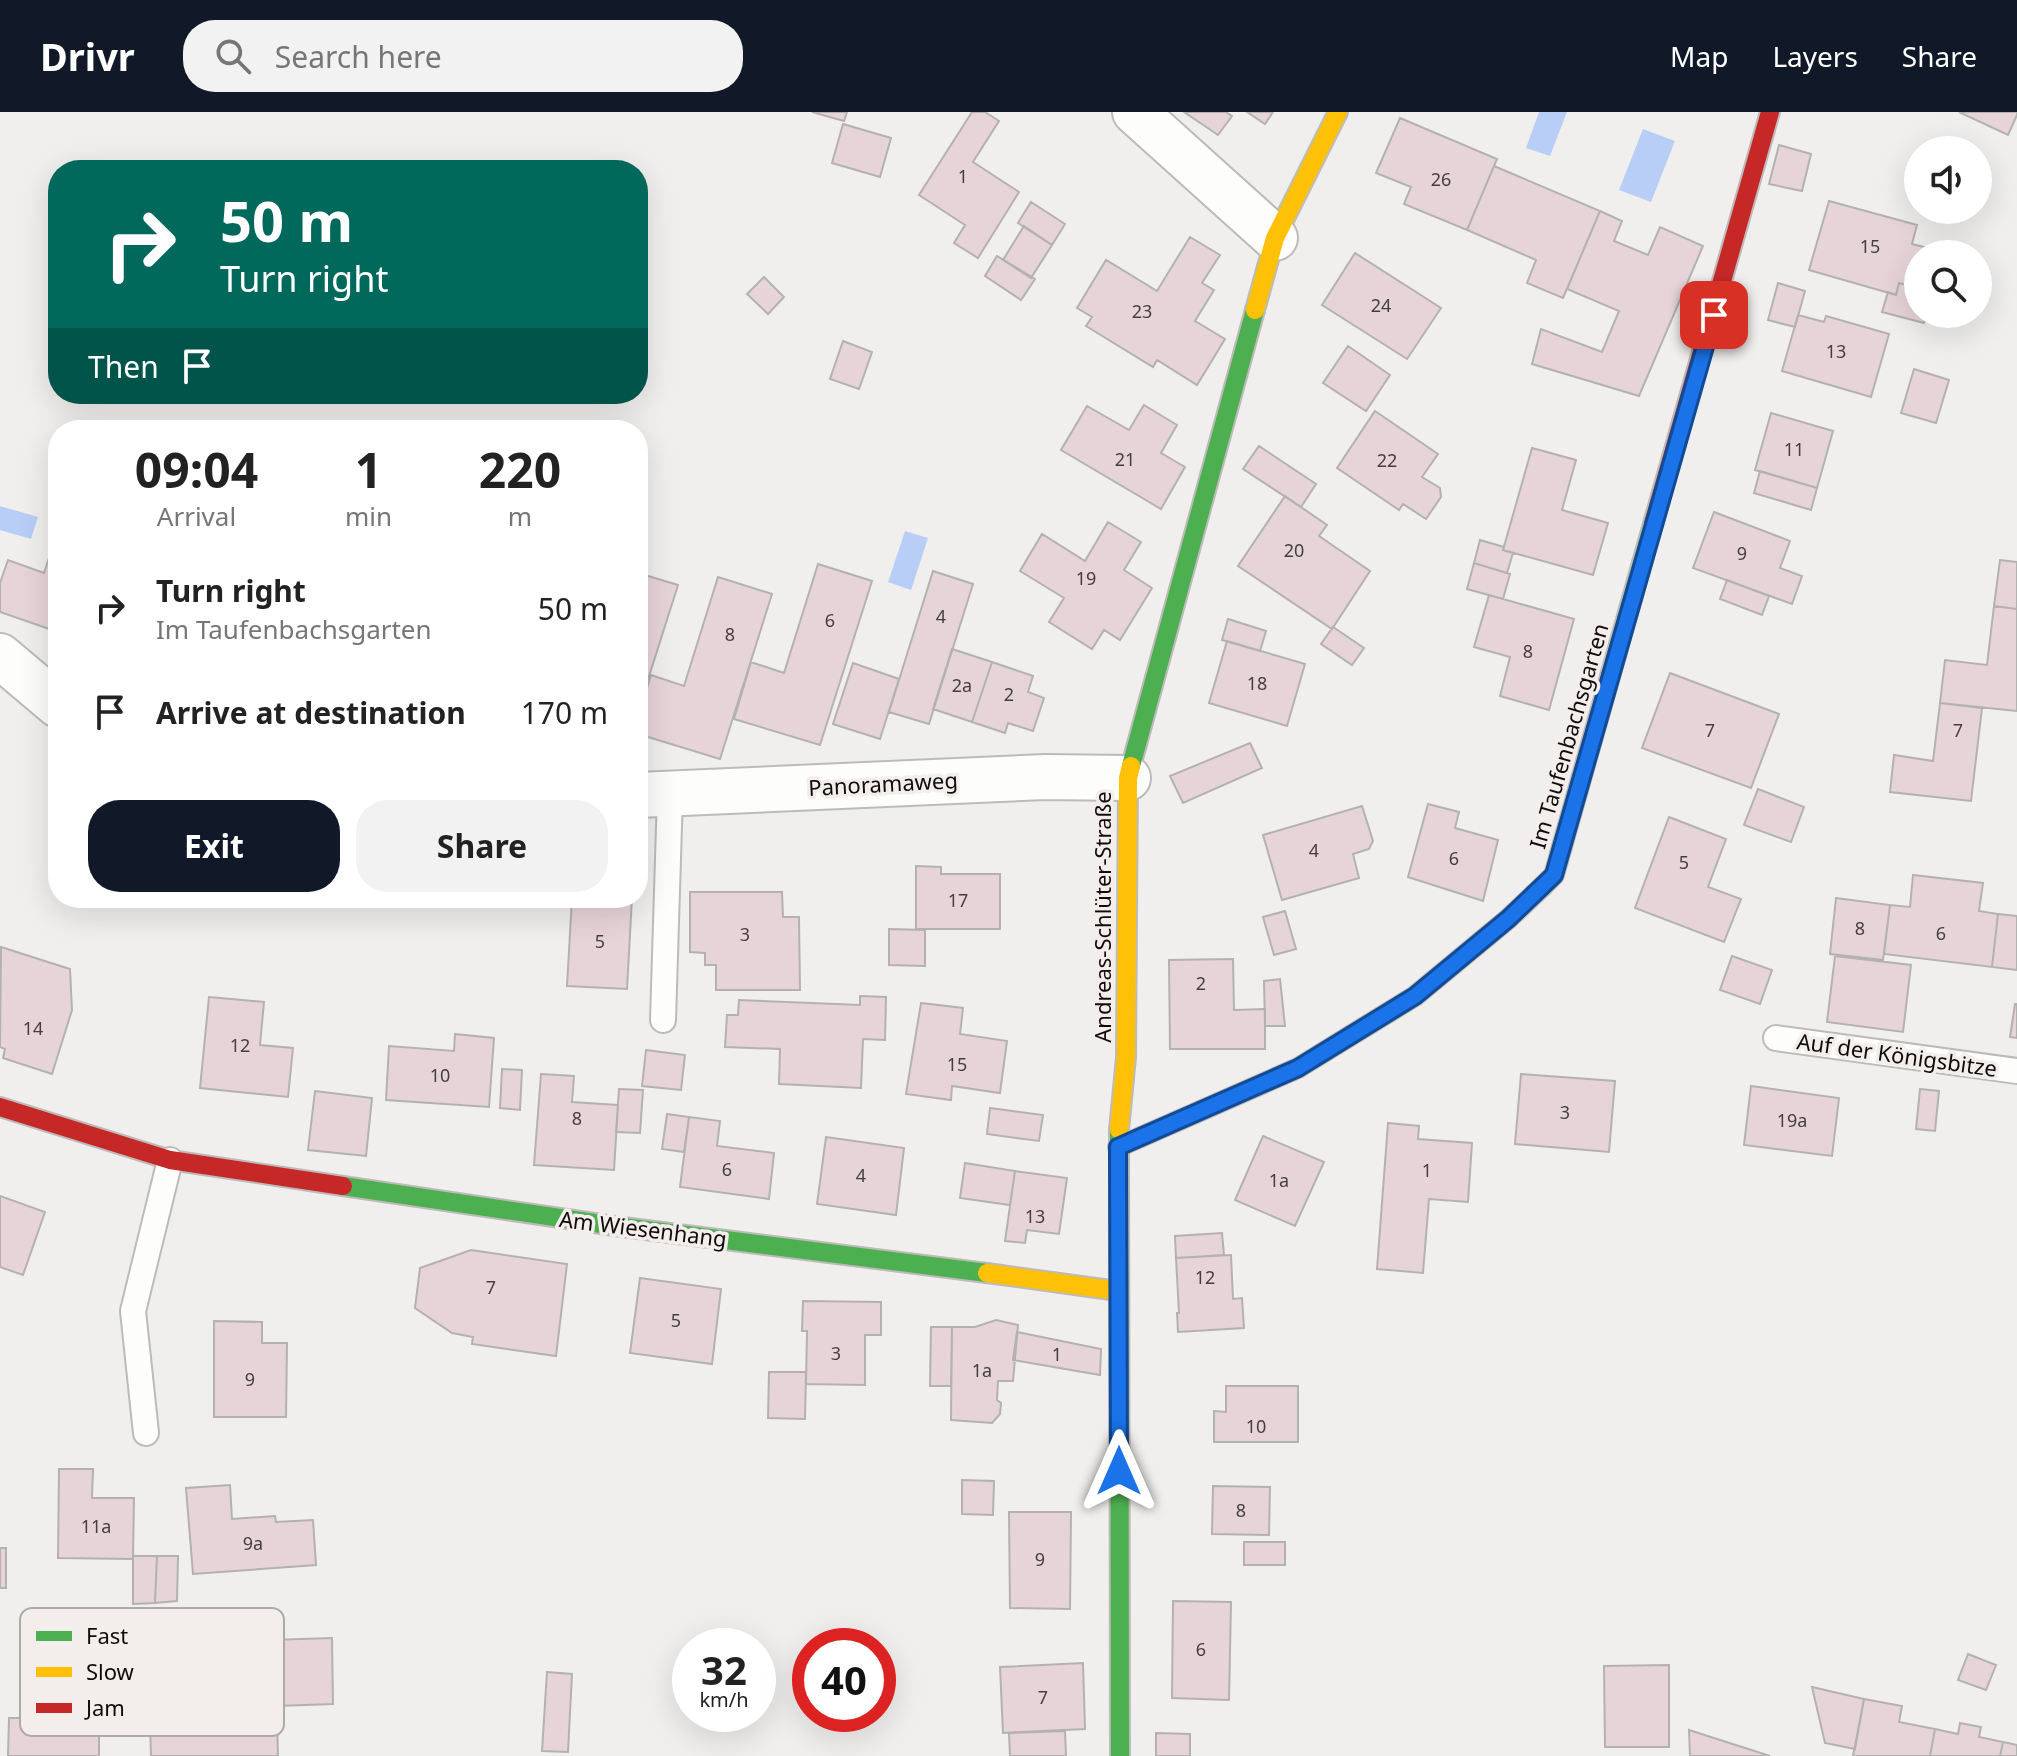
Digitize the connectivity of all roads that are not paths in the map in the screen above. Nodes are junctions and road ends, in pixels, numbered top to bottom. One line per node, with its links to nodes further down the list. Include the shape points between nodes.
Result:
1 (1135, 112): 4 (street)
2 (1338, 112): 4 (street, Andreas-Schlüter-Straße)
3 (1770, 112): 13 (street, Im Taufenbachsgarten, via 1554,875 1415,996 1298,1068)
4 (1275, 238): 7 (street, Andreas-Schlüter-Straße)
5 (0, 656): 6 (street)
6 (48, 697)
7 (1128, 778): 8 (street, Panoramaweg); 13 (street, Andreas-Schlüter-Straße, via 1126,1057)
8 (654, 794): 9 (lane)
9 (663, 1020)
10 (1776, 1038): 11 (lane, Auf der Königsbitze)
11 (2017, 1071)
12 (0, 1107): 14 (street, Am Wiesenhang)
13 (1118, 1147): 15 (street, Andreas-Schlüter-Straße)
14 (170, 1160): 15 (street, Am Wiesenhang, via 615,1226); 16 (lane, via 133,1311)
15 (1118, 1291): 17 (street, Andreas-Schlüter-Straße)
16 (146, 1433)
17 (1120, 1756)

